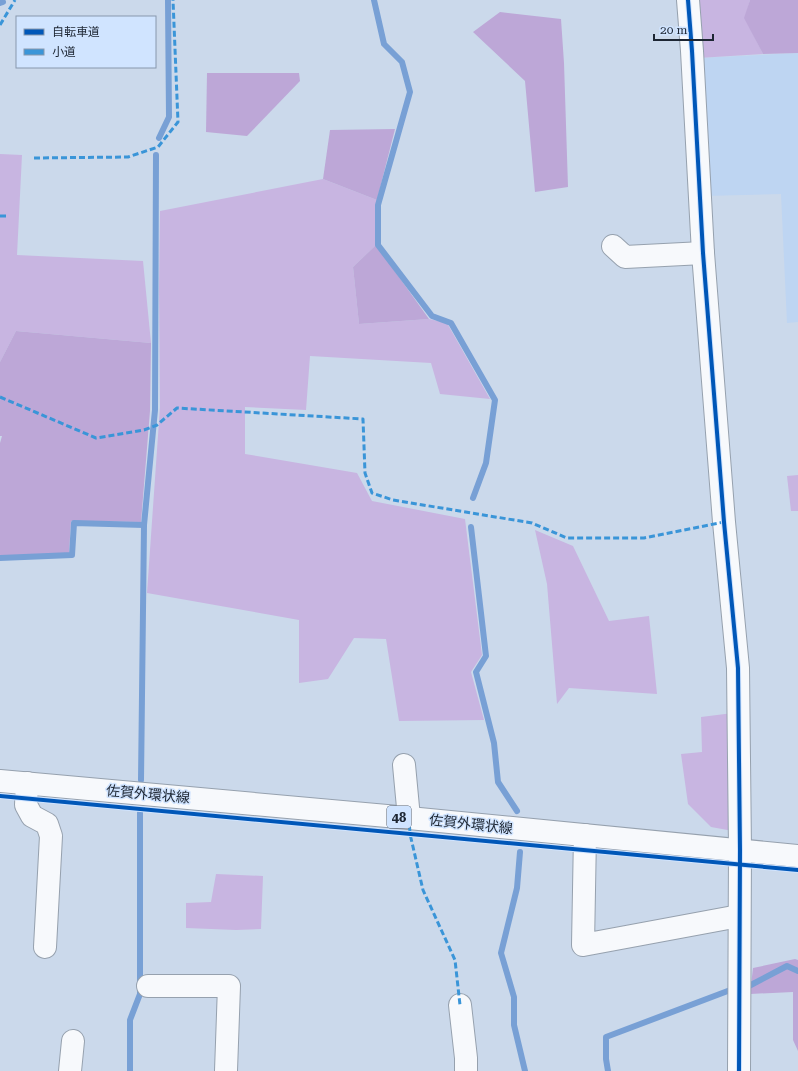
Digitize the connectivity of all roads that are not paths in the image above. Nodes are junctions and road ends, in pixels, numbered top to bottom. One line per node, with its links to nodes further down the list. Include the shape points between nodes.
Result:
1 (688, 0): 3 (street)
2 (612, 246): 3 (street, via 625,257)
3 (703, 254): 9 (street, via 738,668)
4 (404, 765): 7 (street)
5 (0, 781): 6 (street, 佐賀外環状線 / 48)
6 (27, 783): 7 (street, 佐賀外環状線 / 48); 12 (street, via 26,805 32,816 47,824 52,836)
7 (409, 818): 8 (street, 佐賀外環状線 / 48)
8 (585, 835): 9 (street, 佐賀外環状線 / 48); 11 (street, via 583,945)
9 (740, 850): 10 (street, 佐賀外環状線 / 48); 11 (street)
10 (798, 856)
11 (740, 916): 19 (street)
12 (45, 947)
13 (148, 986): 17 (street, via 229,986)
14 (460, 1005): 18 (street)
15 (73, 1041): 16 (street)
16 (70, 1071)
17 (226, 1071)
18 (466, 1071)
19 (739, 1071)

